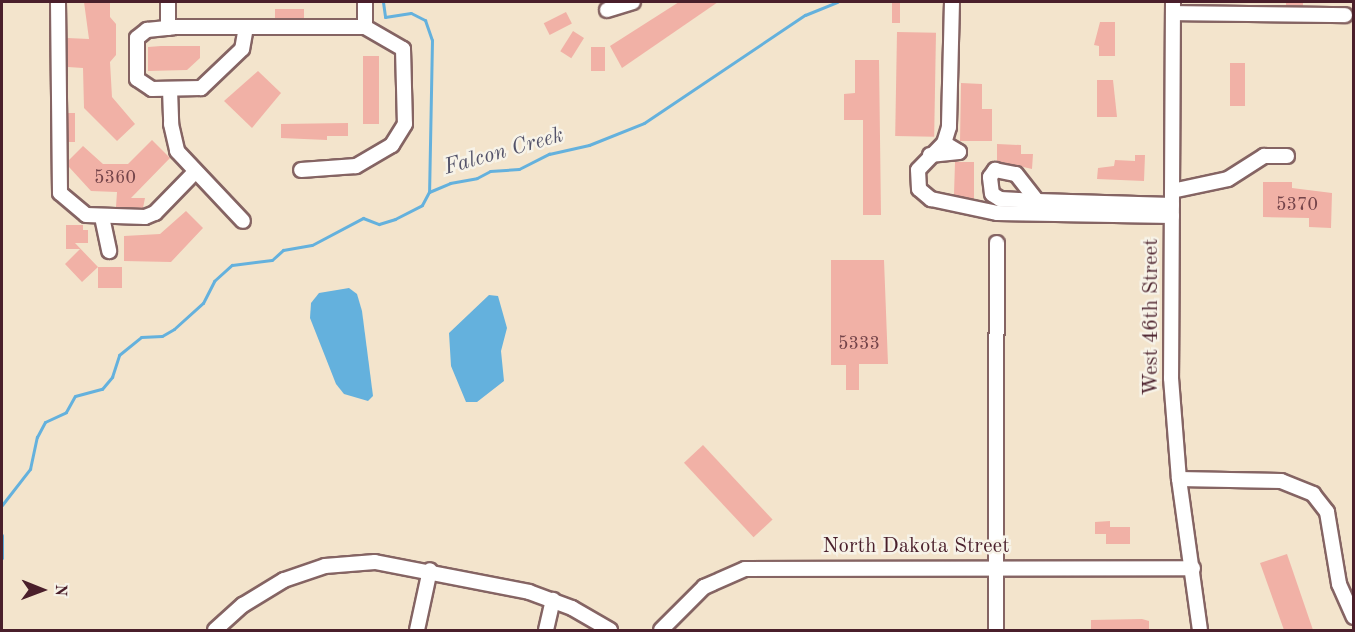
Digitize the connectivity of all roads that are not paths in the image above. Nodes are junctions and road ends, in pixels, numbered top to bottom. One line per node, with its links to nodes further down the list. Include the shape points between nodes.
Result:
1 (58, 2): 18 (street, via 58,189 76,209)
2 (168, 2): 11 (street)
3 (365, 2): 10 (street)
4 (633, 2): 7 (street)
5 (952, 2): 17 (street, via 949,127 944,143 918,171 919,189 931,199 997,213)
6 (1173, 7): 8 (street); 17 (street, West 46th Street)
7 (607, 10)
8 (1345, 15)
9 (246, 27): 10 (street); 11 (street); 12 (street, via 242,49 203,87)
10 (365, 27): 14 (street, via 397,43 404,53 401,133 384,153 356,165)
11 (168, 28): 12 (street, via 147,30 137,38 135,74 147,88)
12 (170, 89): 15 (street, via 175,148)
13 (1287, 156): 17 (street, via 1264,156 1228,179)
14 (301, 170)
15 (195, 172): 18 (street, via 150,216); 19 (street)
16 (1037, 201): 17 (street)
17 (1172, 204): 22 (street, West 46th Street, via 1171,378)
18 (102, 217): 21 (street)
19 (243, 220)
20 (997, 243): 23 (street)
21 (109, 251)
22 (1179, 479): 24 (street, West 46th Street); 27 (street, via 1281,481 1313,494 1327,512 1339,584)
23 (997, 567): 24 (street, North Dakota Street); 32 (street, North Dakota Street, via 746,569 704,587); 33 (street)
24 (1193, 568): 34 (street, West 46th Street)
25 (430, 570): 26 (street); 28 (street, via 367,562 307,571 248,601); 29 (street)
26 (553, 600): 30 (street); 31 (street)
27 (1353, 617)
28 (215, 630)
29 (417, 630)
30 (546, 630)
31 (610, 630)
32 (661, 630)
33 (996, 630)
34 (1200, 630)

